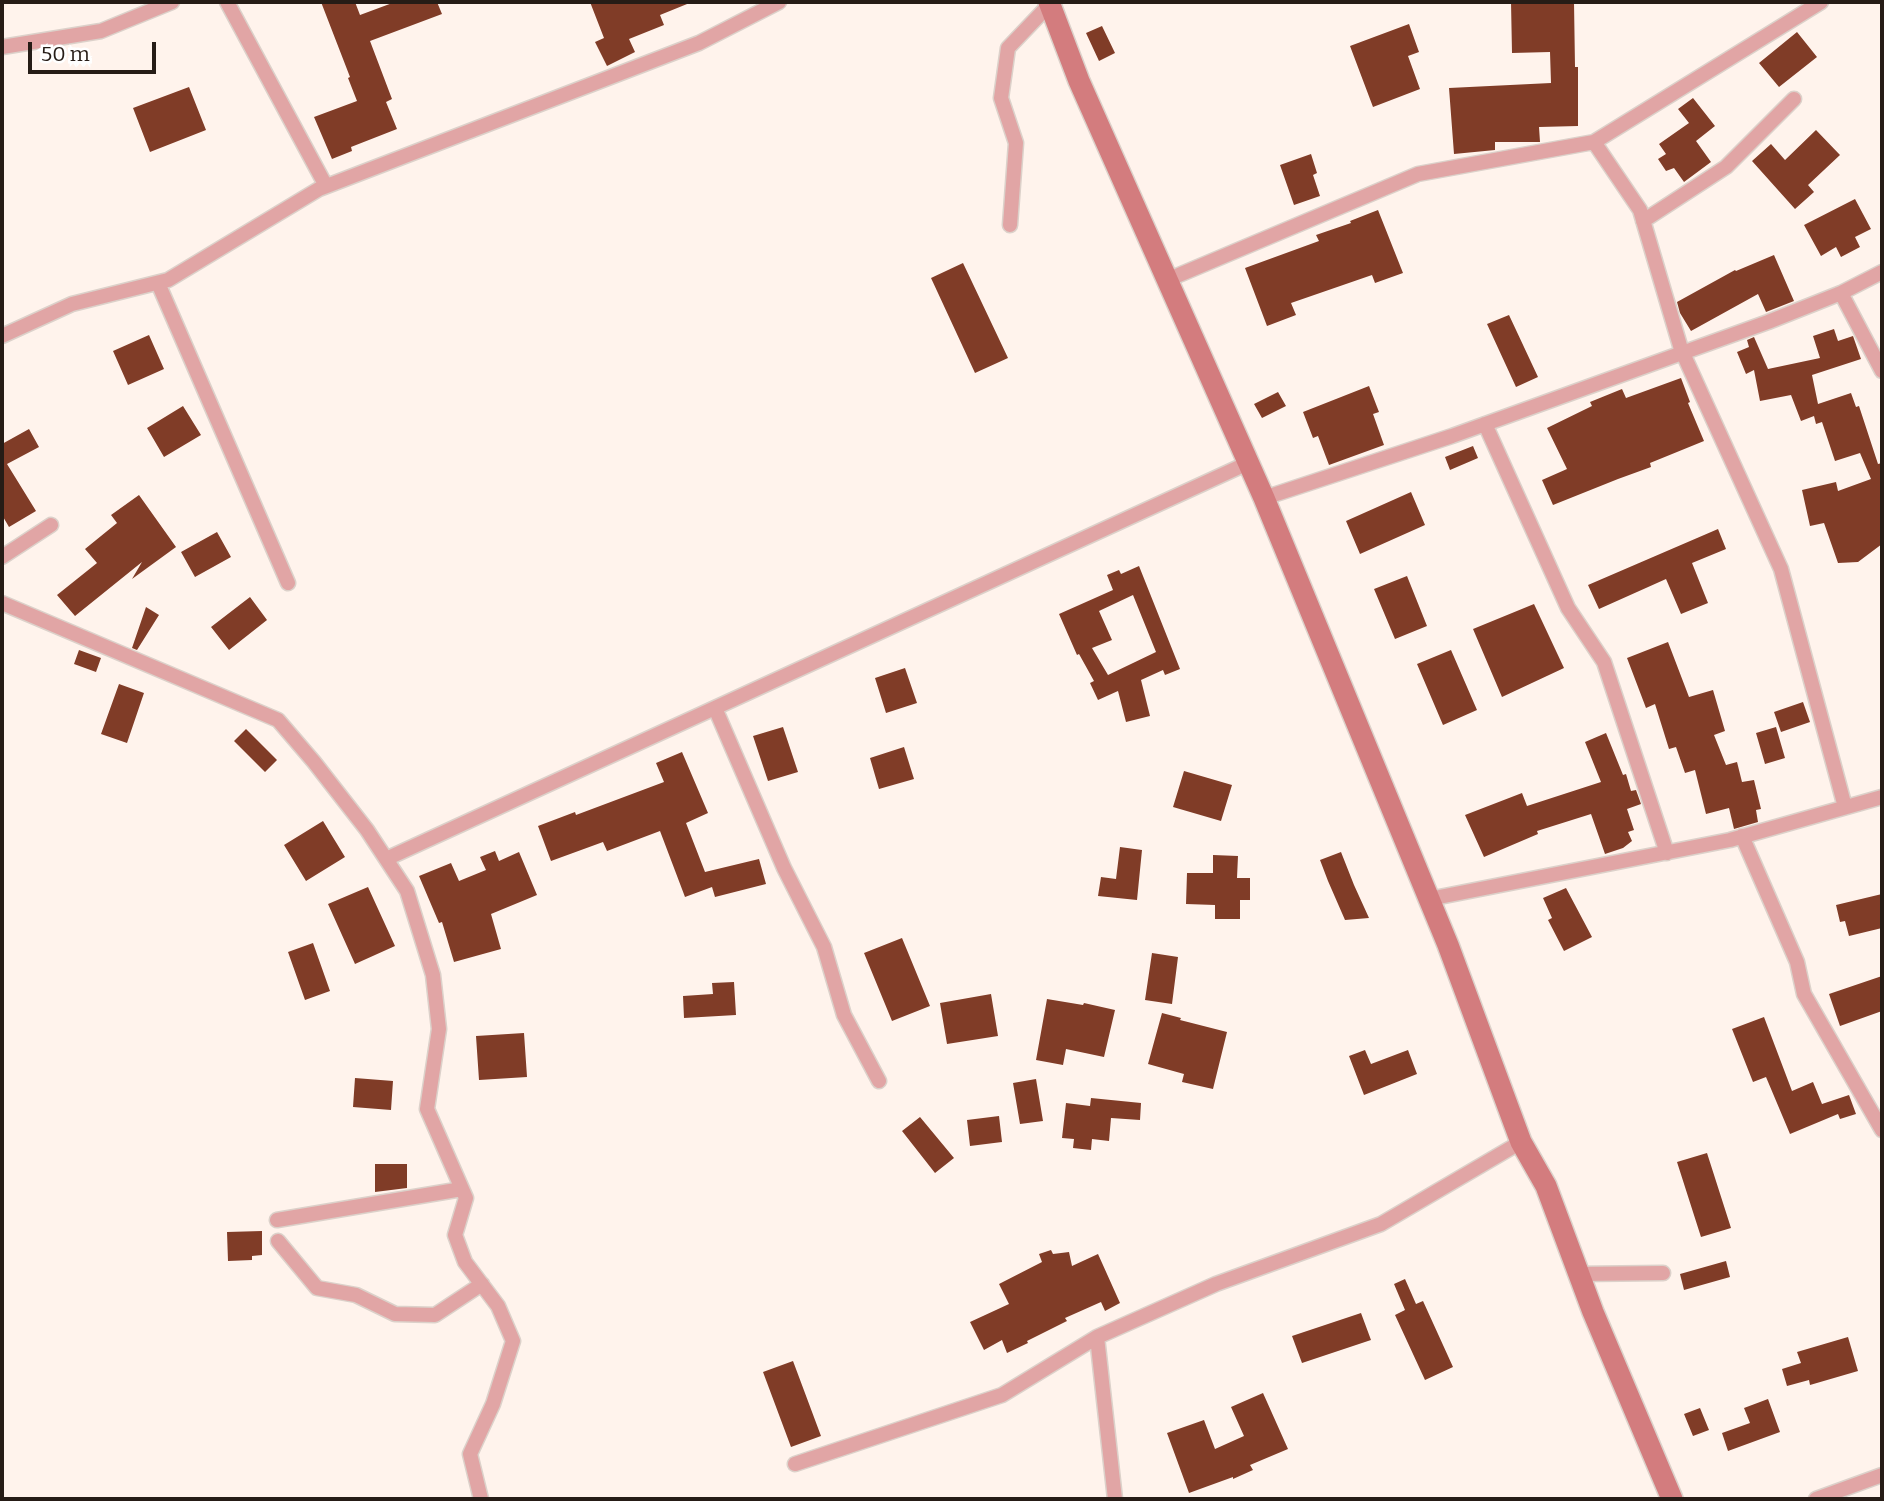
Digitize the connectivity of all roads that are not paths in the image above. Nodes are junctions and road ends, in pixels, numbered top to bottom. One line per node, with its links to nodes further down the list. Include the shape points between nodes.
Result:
1 (172, 2): 6 (street, via 101,31)
2 (227, 2): 9 (street)
3 (779, 2): 9 (street, via 699,43)
4 (1821, 2): 8 (street)
5 (1049, 3): 11 (street, via 1008,48 1001,98 1016,143); 13 (main road)
6 (2, 47)
7 (1794, 99): 10 (street, via 1726,167)
8 (1594, 142): 10 (street); 13 (street, via 1418,174)
9 (326, 186): 14 (street)
10 (1643, 220): 17 (street)
11 (1010, 225)
12 (1882, 272): 15 (street)
13 (1167, 280): 20 (main road)
14 (158, 283): 16 (street, via 72,304); 24 (street)
15 (1841, 293): 17 (street); 18 (street)
16 (2, 336)
17 (1682, 353): 19 (street); 28 (street, via 1782,569)
18 (1882, 371)
19 (1485, 424): 21 (street); 30 (street, via 1568,608 1604,662)
20 (1248, 463): 21 (main road); 26 (street)
21 (1264, 498): 32 (main road)
22 (51, 525): 23 (street)
23 (2, 557)
24 (288, 583)
25 (2, 603): 31 (street, via 278,720)
26 (715, 708): 31 (street); 33 (street, via 824,947 844,1015)
27 (1882, 797): 28 (street)
28 (1845, 807): 29 (street)
29 (1742, 836): 30 (street); 34 (street, via 1797,962 1804,994)
30 (1667, 853): 32 (street)
31 (386, 859): 36 (street, via 407,891 433,975 439,1029 427,1109)
32 (1429, 899): 35 (main road)
33 (879, 1081)
34 (1882, 1130)
35 (1521, 1142): 40 (main road, via 1546,1186); 42 (street, via 1381,1224 1216,1284)
36 (462, 1189): 37 (street); 41 (street, via 466,1198 455,1235 465,1262)
37 (278, 1220)
38 (278, 1241): 41 (street, via 317,1288 356,1295 395,1314 435,1315)
39 (1664, 1273): 40 (street)
40 (1579, 1274): 47 (main road)
41 (482, 1284): 45 (street, via 498,1306 513,1342 493,1404 470,1454)
42 (1097, 1337): 43 (street, via 1002,1395); 46 (street)
43 (794, 1464)
44 (1882, 1475): 48 (street)
45 (481, 1499)
46 (1115, 1499)
47 (1672, 1499)
48 (1816, 1499)

